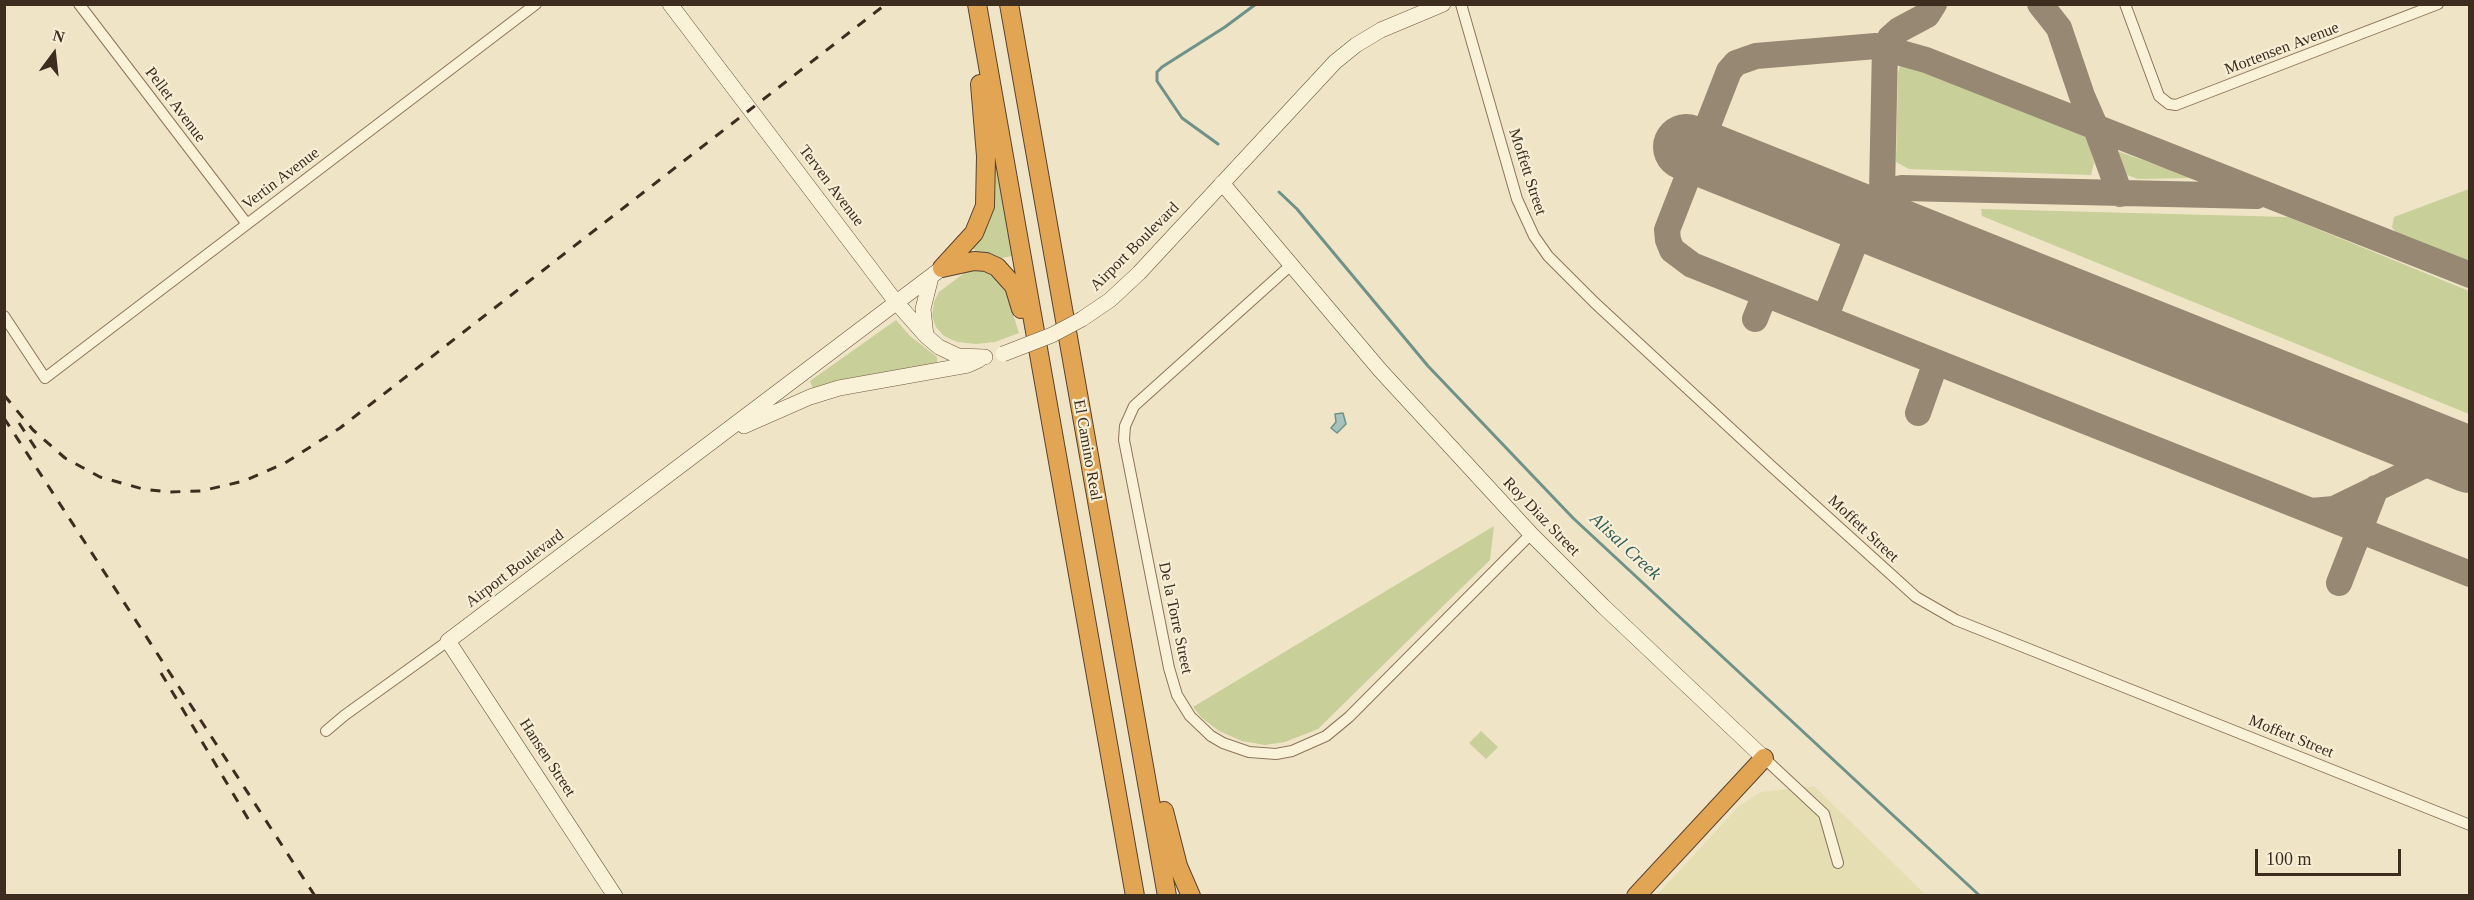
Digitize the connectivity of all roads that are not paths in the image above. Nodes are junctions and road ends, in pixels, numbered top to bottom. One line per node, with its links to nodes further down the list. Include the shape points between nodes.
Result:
1 (79, 4): 11 (street, Pellet Avenue)
2 (536, 4): 11 (street, Vertin Avenue)
3 (670, 4): 14 (main road, Terven Avenue)
4 (975, 4): 13 (highway, via 986,156 985,206 974,233); 18 (highway, El Camino Real)
5 (1009, 4): 23 (highway, El Camino Real)
6 (1443, 4): 10 (main road, Airport Boulevard, via 1381,30 1335,62)
7 (1461, 4): 25 (street, Moffett Street, via 1517,199 1539,244 1604,310 1902,586 1956,620)
8 (2125, 4): 9 (street, Mortensen Avenue, via 2159,96 2169,104 2182,104)
9 (2438, 4)
10 (1222, 183): 12 (main road, Roy Diaz Street); 17 (main road, Airport Boulevard, bridge, via 1110,300 1052,335)
11 (247, 224): 15 (street, Vertin Avenue, via 45,378)
12 (1291, 265): 20 (main road, Roy Diaz Street, via 1380,370); 20 (street, De la Torre Street, via 1134,406 1125,426 1124,440 1169,668 1177,695 1190,716 1217,739 1249,752 1292,751 1326,736 1357,710)
13 (937, 273): 14 (main road, Airport Boulevard); 16 (main road, via 923,309); 18 (highway, via 974,261 986,262 1007,276 1019,298)
14 (896, 302): 16 (main road, Terven Avenue); 19 (main road, Airport Boulevard)
15 (4, 316)
16 (926, 336): 17 (main road, Terven Avenue, via 958,356)
17 (985, 357): 19 (main road, Airport Boulevard, via 968,365 839,388)
18 (1050, 421): 28 (highway, El Camino Real)
19 (724, 435): 21 (main road, Airport Boulevard)
20 (1532, 534): 24 (main road, Roy Diaz Street)
21 (448, 641): 22 (street, Airport Boulevard); 27 (main road, Hansen Street)
22 (326, 732)
23 (1141, 745): 29 (highway, El Camino Real); 30 (highway, via 1156,778 1178,866)
24 (1764, 758): 26 (street, Roy Diaz Street, via 1824,814); 31 (highway)
25 (2469, 825)
26 (1838, 863)
27 (615, 896)
28 (1135, 896)
29 (1167, 896)
30 (1191, 896)
31 (1635, 896)

